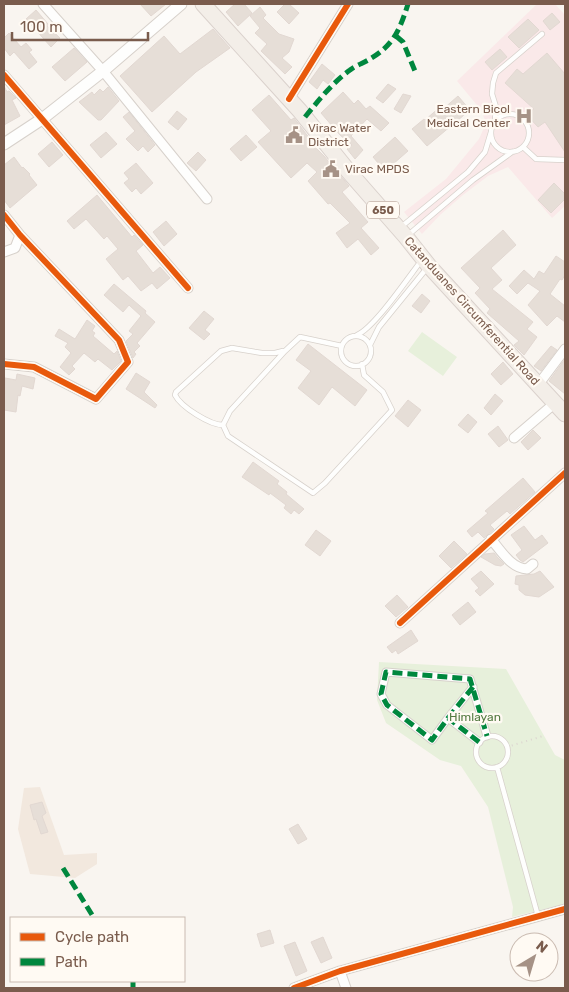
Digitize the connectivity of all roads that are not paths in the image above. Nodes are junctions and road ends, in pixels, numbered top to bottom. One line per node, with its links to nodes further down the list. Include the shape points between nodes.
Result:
1 (44, 4): 6 (street)
2 (181, 4): 6 (street)
3 (203, 4): 8 (main road, Catanduanes Circumferential Road / 650)
4 (348, 4): 8 (street)
5 (542, 34): 10 (lane, via 496,73 492,94 496,107)
6 (103, 71): 9 (street); 16 (street)
7 (4, 75): 9 (street)
8 (289, 99): 18 (main road, Catanduanes Circumferential Road / 650)
9 (42, 119): 12 (street); 22 (street)
10 (495, 121): 11 (lane); 13 (lane, via 506,114 523,119 529,136)
11 (491, 132): 14 (lane, via 495,145); 18 (lane, via 485,152 468,172)
12 (4, 144)
13 (523, 147): 14 (lane); 15 (lane, via 536,159)
14 (512, 152): 18 (lane)
15 (565, 160)
16 (207, 199)
17 (4, 215): 19 (street)
18 (402, 233): 21 (main road, Catanduanes Circumferential Road / 650)
19 (20, 235): 20 (street, via 15,248); 28 (street, via 118,340 128,362 96,399 34,368)
20 (4, 252)
21 (427, 262): 23 (lane); 24 (lane, via 379,327); 30 (main road, Catanduanes Circumferential Road / 650)
22 (188, 288)
23 (357, 336): 24 (lane, via 363,337); 25 (lane, via 345,340)
24 (370, 345): 29 (lane, via 371,355)
25 (342, 346): 27 (lane, via 300,338); 29 (lane, via 344,359 349,364)
26 (565, 349): 30 (street)
27 (285, 351): 32 (lane, via 230,411); 32 (lane, via 276,354 232,348 221,351 176,392 178,400 198,415 216,425)
28 (4, 364)
29 (362, 364): 32 (lane, via 364,375 383,392 392,410 313,493 228,436)
30 (538, 385): 31 (main road, Catanduanes Circumferential Road / 650)
31 (560, 408): 33 (street)
32 (223, 425)
33 (514, 438)
34 (565, 473): 35 (street)
35 (491, 539): 36 (street, via 514,565 527,569); 37 (street)
36 (533, 564)
37 (400, 623)
38 (472, 687): 39 (street); 39 (street, via 470,679 386,672 381,694 386,705 432,740); 40 (street)
39 (448, 718): 41 (street)
40 (487, 736): 41 (lane); 42 (lane, via 498,737 507,747 505,760)
41 (479, 742): 42 (lane, via 476,751 479,760 487,767)
42 (497, 767): 44 (lane)
43 (565, 909): 44 (street)
44 (538, 916): 45 (street)
45 (340, 971): 46 (street); 47 (street)
46 (294, 988)
47 (346, 988)

